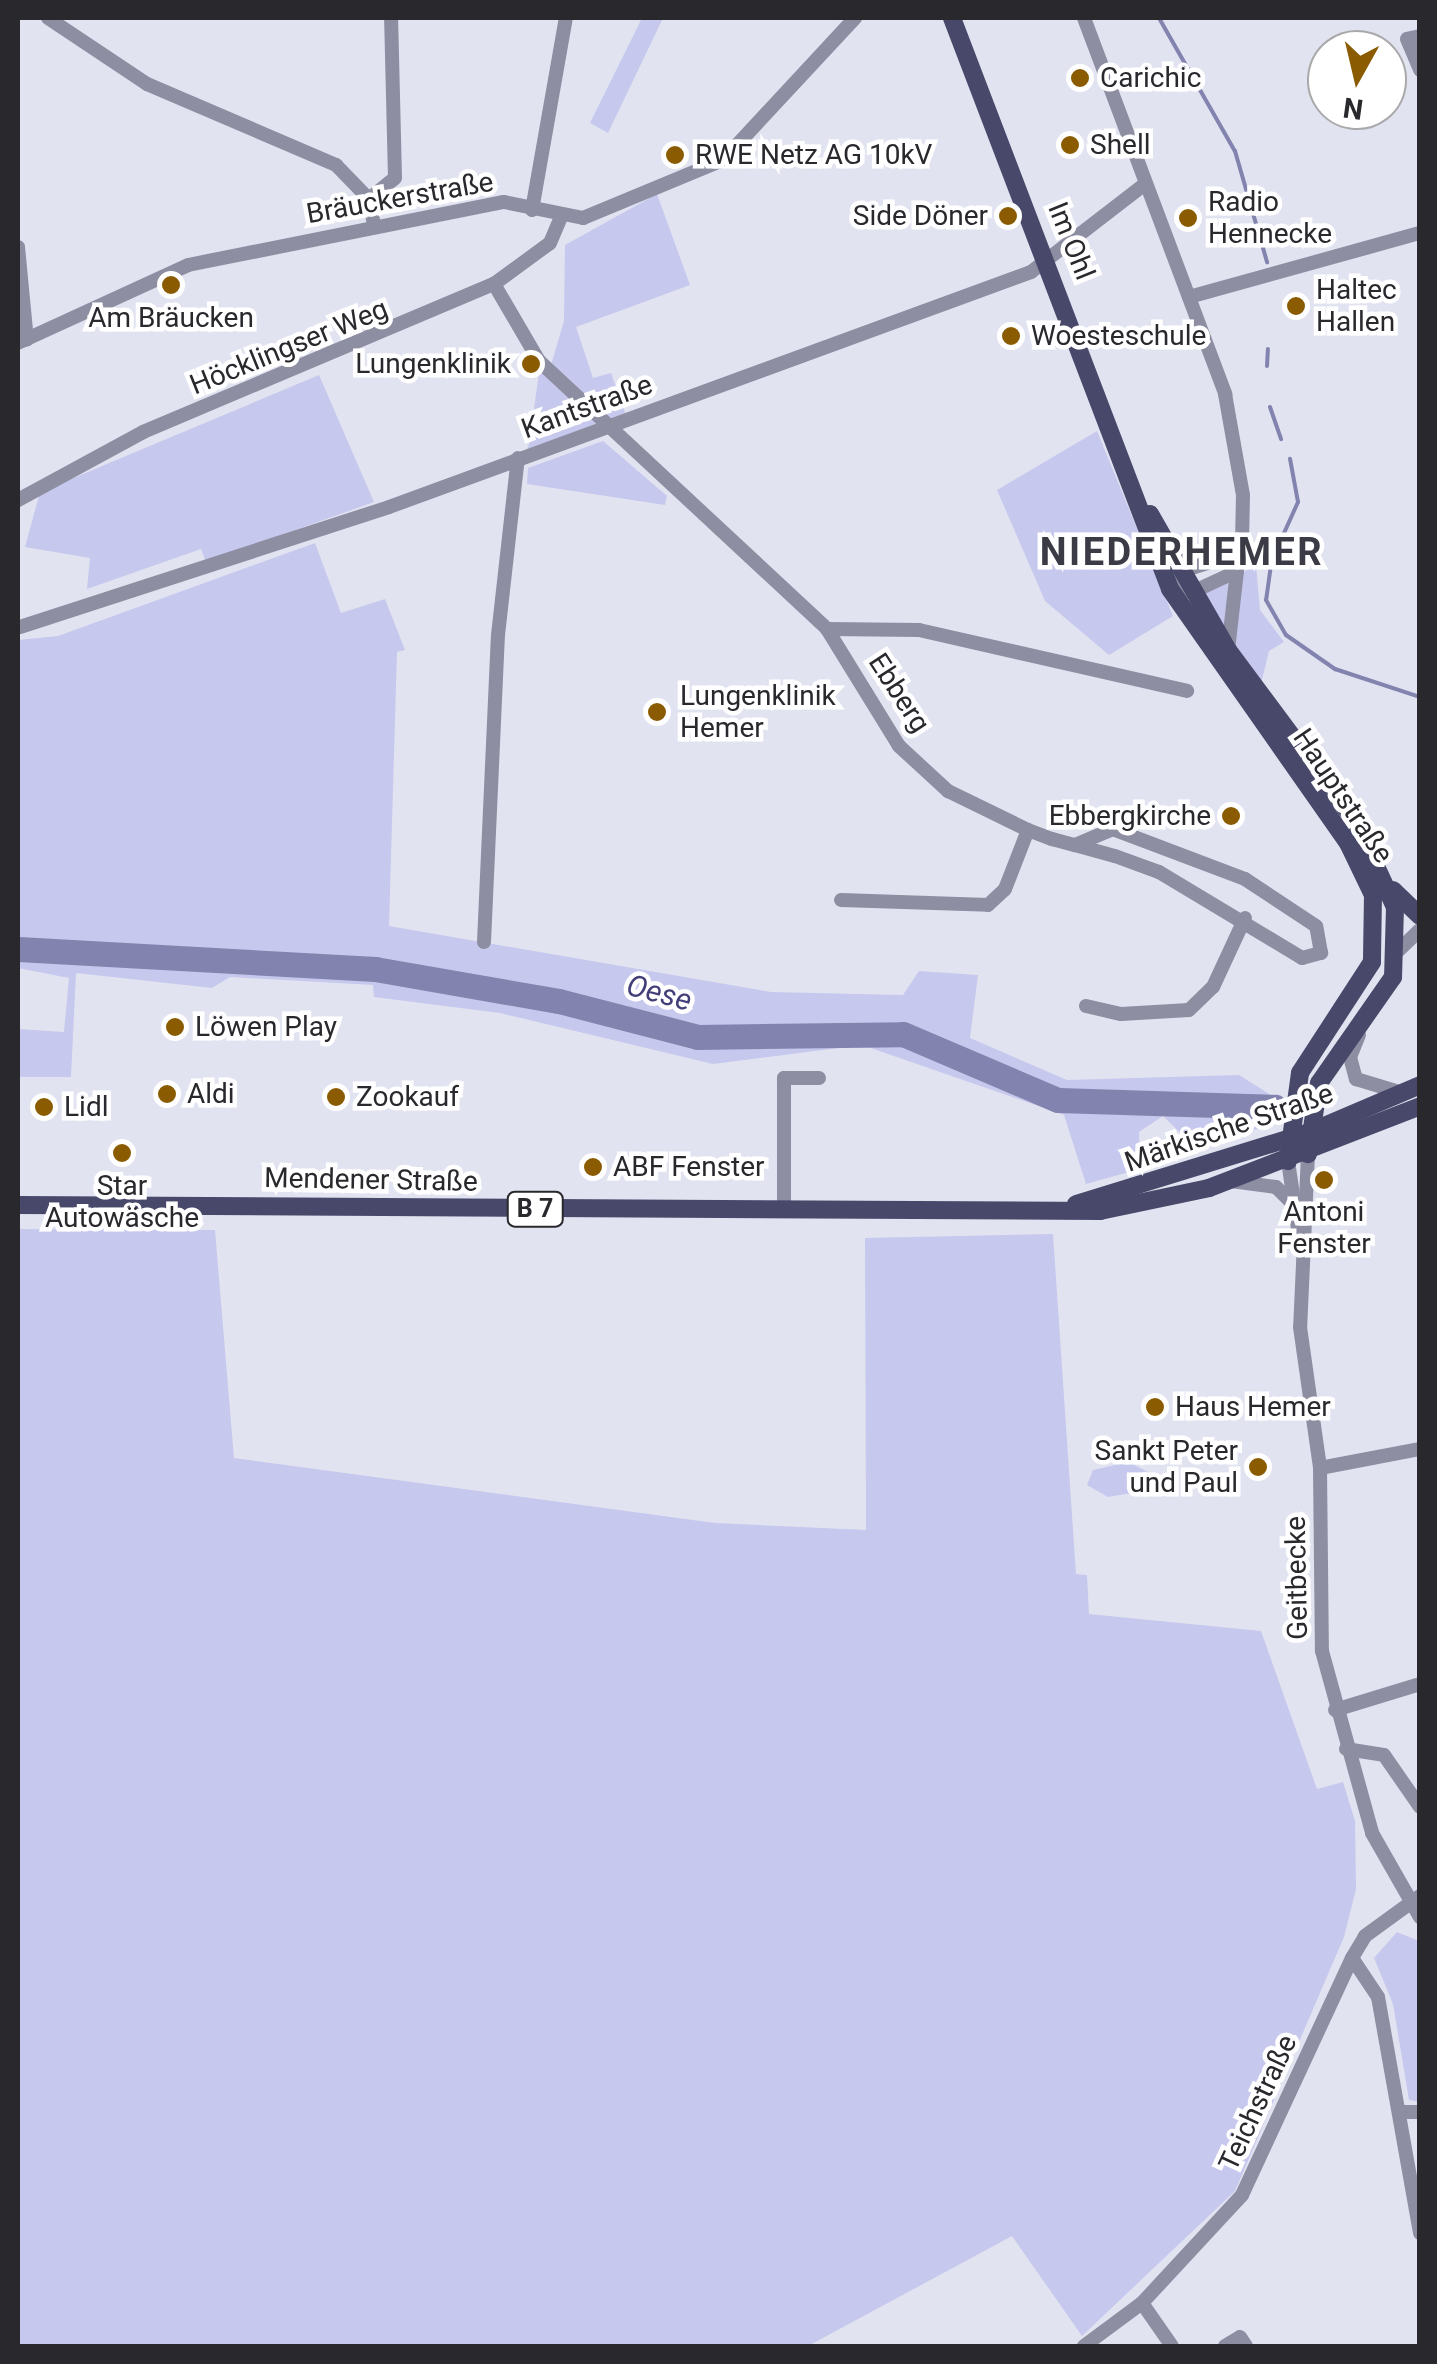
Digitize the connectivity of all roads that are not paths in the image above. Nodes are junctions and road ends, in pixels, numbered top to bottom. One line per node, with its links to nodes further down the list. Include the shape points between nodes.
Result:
1 (48, 18): 10 (street, via 147,84 336,166)
2 (391, 18): 10 (street, via 396,178)
3 (566, 18): 11 (street)
4 (855, 18): 12 (street, via 723,160 583,218)
5 (952, 18): 16 (main road, Im Ohl)
6 (1084, 18): 9 (street)
7 (1413, 37): 8 (street)
8 (1420, 70)
9 (1145, 184): 16 (street, Kantstraße); 18 (street)
10 (369, 199): 13 (street)
11 (532, 210): 12 (street, Bräuckerstraße); 13 (street, Bräuckerstraße, via 504,202)
12 (560, 219): 17 (street, Höcklingser Weg, via 550,242)
13 (374, 225): 19 (street, Bräuckerstraße, via 188,265)
14 (1420, 233): 18 (street)
15 (18, 247): 19 (street)
16 (1051, 261): 20 (street, Kantstraße); 22 (main road, Im Ohl)
17 (494, 284): 20 (street, Ebberg, via 539,361); 23 (street, Höcklingser Weg, via 321,364 142,432)
18 (1189, 298): 24 (street, via 1234,434 1244,495)
19 (22, 341)
20 (609, 428): 21 (street, Kantstraße); 29 (street, Ebberg)
21 (518, 458): 28 (street, Kantstraße); 40 (street, via 498,635)
22 (1133, 486): 25 (main road, Im Ohl); 26 (main road, Im Ohl)
23 (18, 500)
24 (1238, 553): 25 (street); 27 (street, via 1229,575); 30 (street)
25 (1182, 571): 26 (street); 27 (main road, Hauptstraße)
26 (1170, 588): 27 (street); 32 (main road, Hauptstraße)
27 (1193, 592): 30 (main road, Hauptstraße)
28 (20, 627)
29 (827, 629): 31 (street, via 919,630); 33 (street, Ebberg, via 925,772)
30 (1228, 650): 32 (main road, Hauptstraße)
31 (1187, 691)
32 (1331, 805): 35 (main road, Hauptstraße); 47 (main road, Hauptstraße, via 1364,870 1375,942 1364,982 1300,1073)
33 (1028, 830): 34 (street, Ebberg); 36 (street, via 1005,889 988,905)
34 (1075, 845): 38 (street, Ebberg, via 1159,872); 38 (street, Ebberg, via 1113,829 1245,879 1316,926 1324,940 1310,958)
35 (1390, 886): 37 (main road, Hauptstraße); 41 (main road, Hauptstraße)
36 (841, 900)
37 (1420, 916)
38 (1245, 918): 42 (street, via 1213,987 1189,1010 1121,1014)
39 (1420, 930): 41 (street)
40 (484, 942)
41 (1398, 951): 43 (main road)
42 (1086, 1006)
43 (1362, 1031): 45 (street, via 1350,1057 1356,1079 1382,1092); 46 (main road, via 1318,1083)
44 (819, 1078): 53 (street, via 784,1078)
45 (1416, 1094): 46 (main road, Märkische Straße / B 7); 48 (main road, Märkische Straße / B 7)
46 (1310, 1132): 47 (main road, Märkische Straße / B 7); 48 (main road)
47 (1288, 1139): 49 (main road, Hauptstraße); 54 (main road, Märkische Straße / B 7)
48 (1308, 1154): 49 (main road, Märkische Straße / B 7); 55 (street, Geitbecke)
49 (1288, 1161): 50 (main road, Mendener Straße / B 7); 51 (street, Geitbecke)
50 (1230, 1181): 51 (street, via 1276,1187); 54 (main road, Mendener Straße / B 7, via 1148,1204)
51 (1292, 1203): 55 (street, Geitbecke)
52 (18, 1205): 53 (main road, Mendener Straße / B 7)
53 (784, 1210): 54 (main road, Mendener Straße / B 7)
54 (1052, 1210)
55 (1300, 1240): 57 (street, Geitbecke, via 1304,1377)
56 (1420, 1449): 57 (street)
57 (1320, 1468): 59 (street, Geitbecke, via 1321,1634)
58 (1420, 1684): 59 (street)
59 (1335, 1710): 60 (street, Geitbecke)
60 (1346, 1748): 61 (street, via 1384,1755); 62 (street, Geitbecke)
61 (1420, 1807)
62 (1413, 1900): 63 (street); 64 (street, Teichstraße)
63 (1420, 1917)
64 (1352, 1958): 65 (street, via 1378,1997); 68 (street, Teichstraße, via 1242,2195)
65 (1400, 2112): 66 (street); 67 (street)
66 (1420, 2112)
67 (1420, 2234)
68 (1142, 2302): 69 (street, Teichstraße); 70 (street)
69 (1084, 2346)
70 (1172, 2346)
71 (1225, 2346): 72 (street, via 1240,2338)
72 (1246, 2346)

